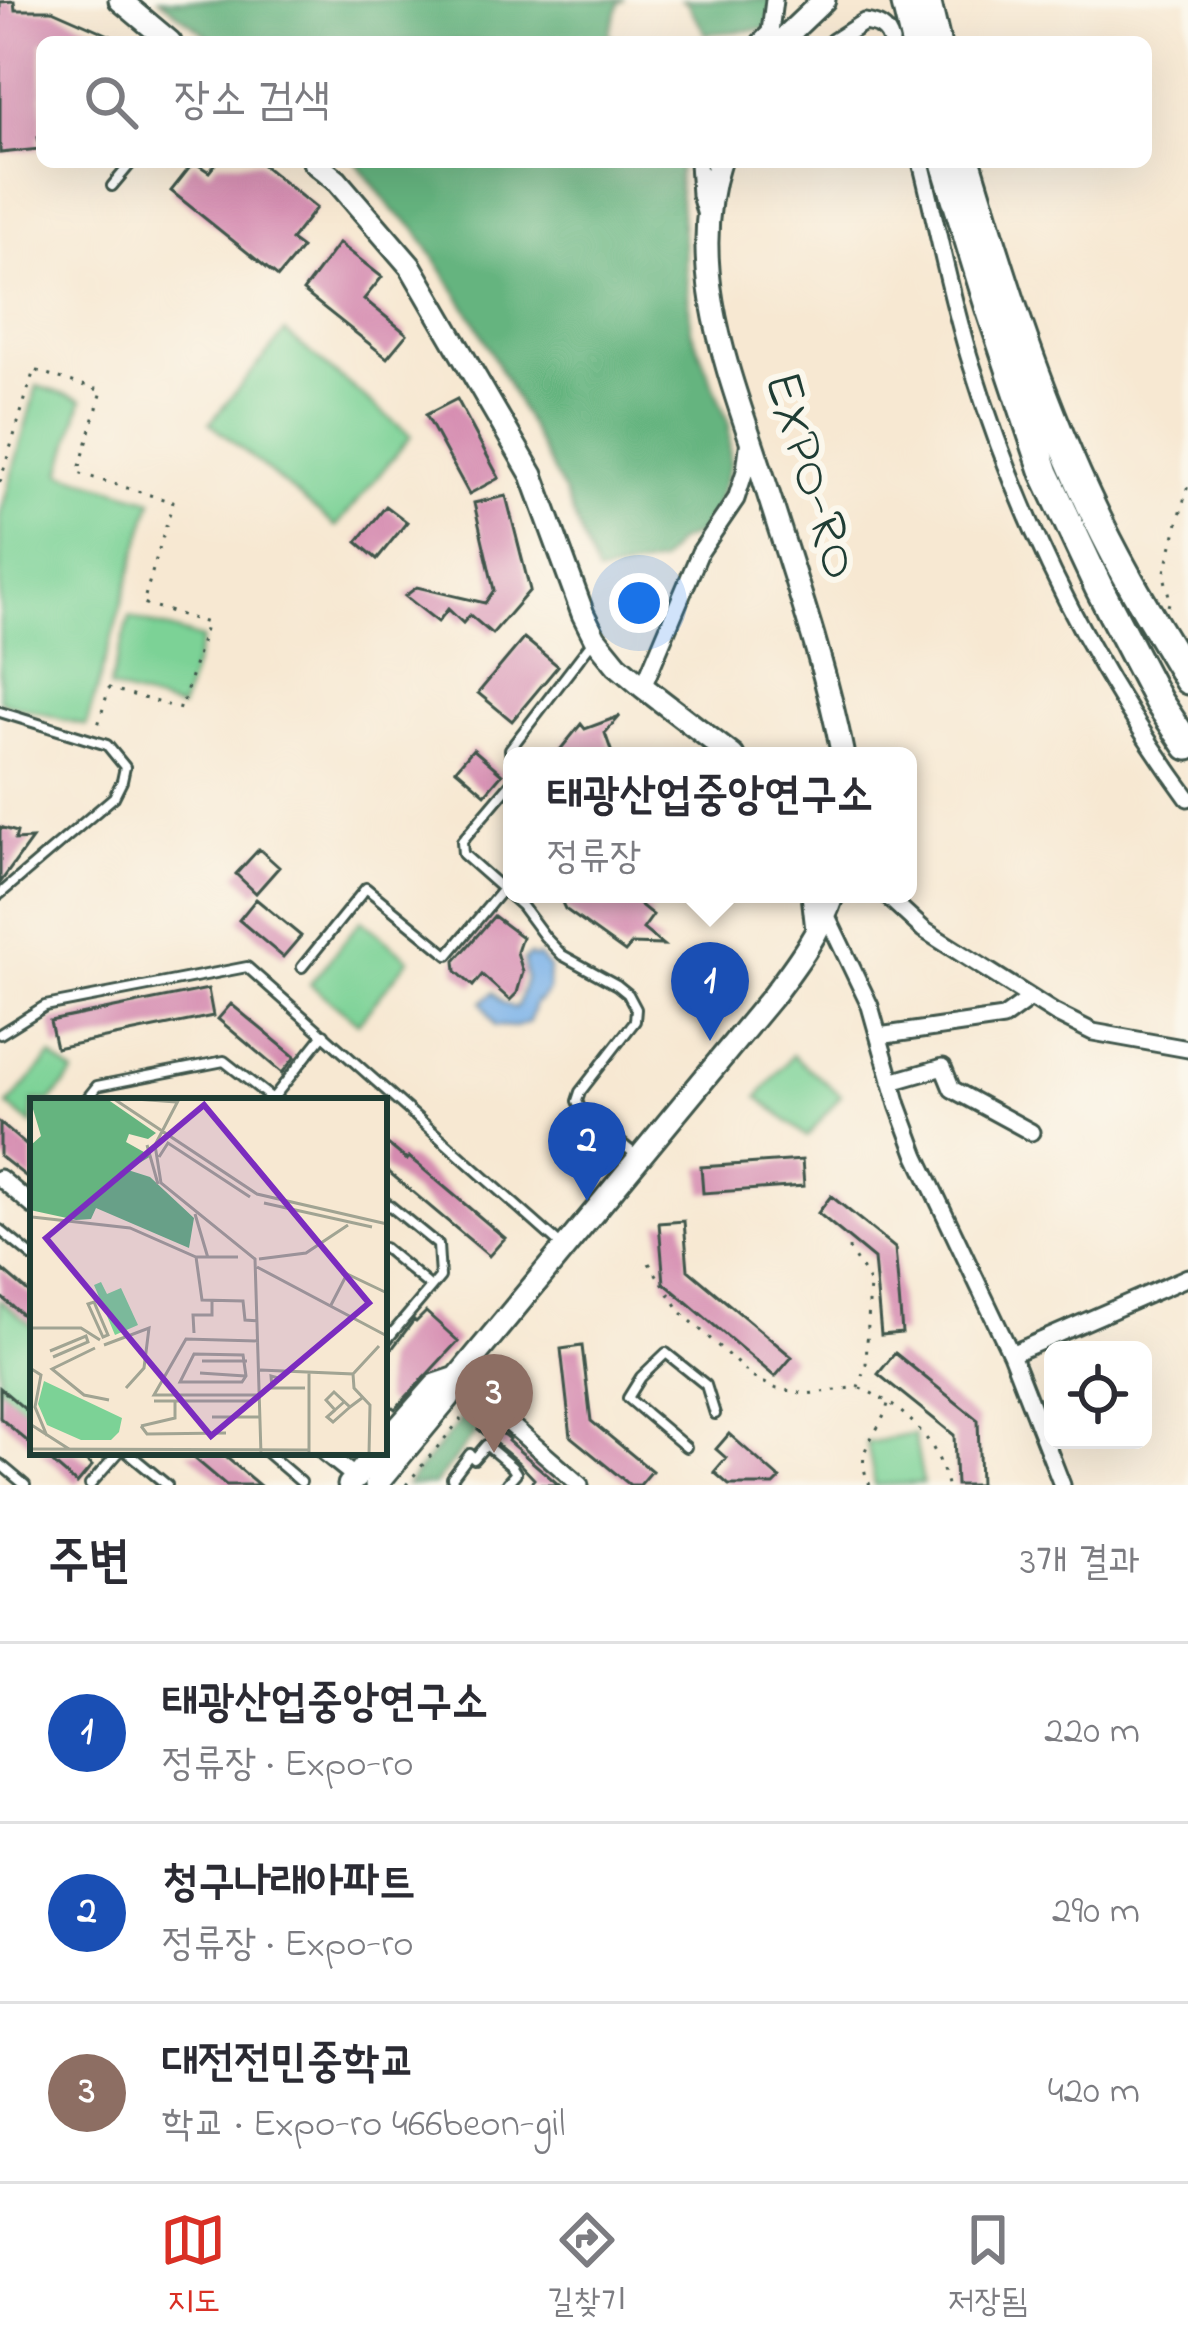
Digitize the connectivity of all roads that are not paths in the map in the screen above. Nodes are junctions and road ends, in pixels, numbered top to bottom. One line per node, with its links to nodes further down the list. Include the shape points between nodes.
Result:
1 (120, 0): 6 (main road)
2 (774, 0): 7 (street)
3 (824, 0): 8 (main road)
4 (904, 0): 11 (highway)
5 (926, 0): 12 (highway)
6 (163, 36)
7 (766, 36)
8 (786, 36)
9 (842, 36): 10 (street, via 864,22)
10 (890, 36)
11 (913, 36)
12 (935, 36)
13 (127, 168): 20 (lane)
14 (321, 168): 23 (main road, via 411,267 532,475)
15 (698, 168): 21 (street, EXPO-RO)
16 (718, 168): 21 (main road, EXPO-RO)
17 (922, 168): 32 (street, via 971,365 1026,518 1119,695)
18 (947, 168): 27 (highway, via 1045,473)
19 (969, 168): 24 (highway, via 1007,295 1072,461 1125,574)
20 (112, 186)
21 (707, 220): 22 (main road, EXPO-RO, via 710,301)
22 (749, 436): 25 (street, via 736,499 700,552); 30 (main road, EXPO-RO)
23 (595, 638): 25 (main road); 28 (lane)
24 (1188, 680)
25 (643, 687): 29 (main road)
26 (0, 712): 34 (lane, via 107,745 125,767 114,797)
27 (1188, 746)
28 (512, 747)
29 (721, 747)
30 (841, 747)
31 (503, 793): 33 (lane, via 462,841 463,854)
32 (1188, 798)
33 (502, 890): 38 (lane, via 448,955 366,888)
34 (0, 893)
35 (519, 903): 49 (lane, via 562,955 617,985 636,1009 578,1101)
36 (895, 903): 39 (street)
37 (821, 906): 42 (street); 49 (main road, via 800,959 772,998)
38 (302, 967)
39 (1029, 999): 42 (street, via 1004,1018); 43 (street, via 1093,1031)
40 (0, 1034): 41 (lane, via 45,1006 247,967)
41 (324, 1034): 47 (lane); 54 (lane)
42 (879, 1036): 44 (street)
43 (1188, 1049)
44 (891, 1082): 48 (street, via 943,1067 952,1089); 60 (street, via 917,1156)
45 (87, 1098): 46 (lane, via 97,1086 224,1061)
46 (271, 1098)
47 (276, 1098)
48 (1031, 1132)
49 (638, 1157): 54 (main road)
50 (0, 1178): 51 (street)
51 (30, 1203)
52 (387, 1203): 58 (lane, via 438,1245 440,1277)
53 (0, 1230): 56 (lane)
54 (564, 1248): 61 (main road)
55 (387, 1250): 58 (lane)
56 (30, 1255)
57 (1188, 1277): 60 (street)
58 (431, 1287): 59 (lane)
59 (387, 1339)
60 (1011, 1354): 79 (street)
61 (457, 1378): 63 (main road, via 436,1385); 72 (main road, via 449,1397); 78 (street)
62 (715, 1414): 64 (lane, via 706,1385 666,1353 641,1377 628,1398)
63 (387, 1441)
64 (686, 1447)
65 (120, 1455): 74 (lane)
66 (127, 1455): 75 (lane)
67 (270, 1455): 71 (lane)
68 (328, 1455): 72 (street)
69 (376, 1455): 72 (main road)
70 (0, 1464): 73 (lane)
71 (302, 1482)
72 (362, 1483)
73 (25, 1485)
74 (91, 1485)
75 (167, 1485)
76 (454, 1485): 77 (lane, via 470,1454 474,1459 486,1444 516,1473)
77 (508, 1485)
78 (580, 1485)
79 (1062, 1485)

